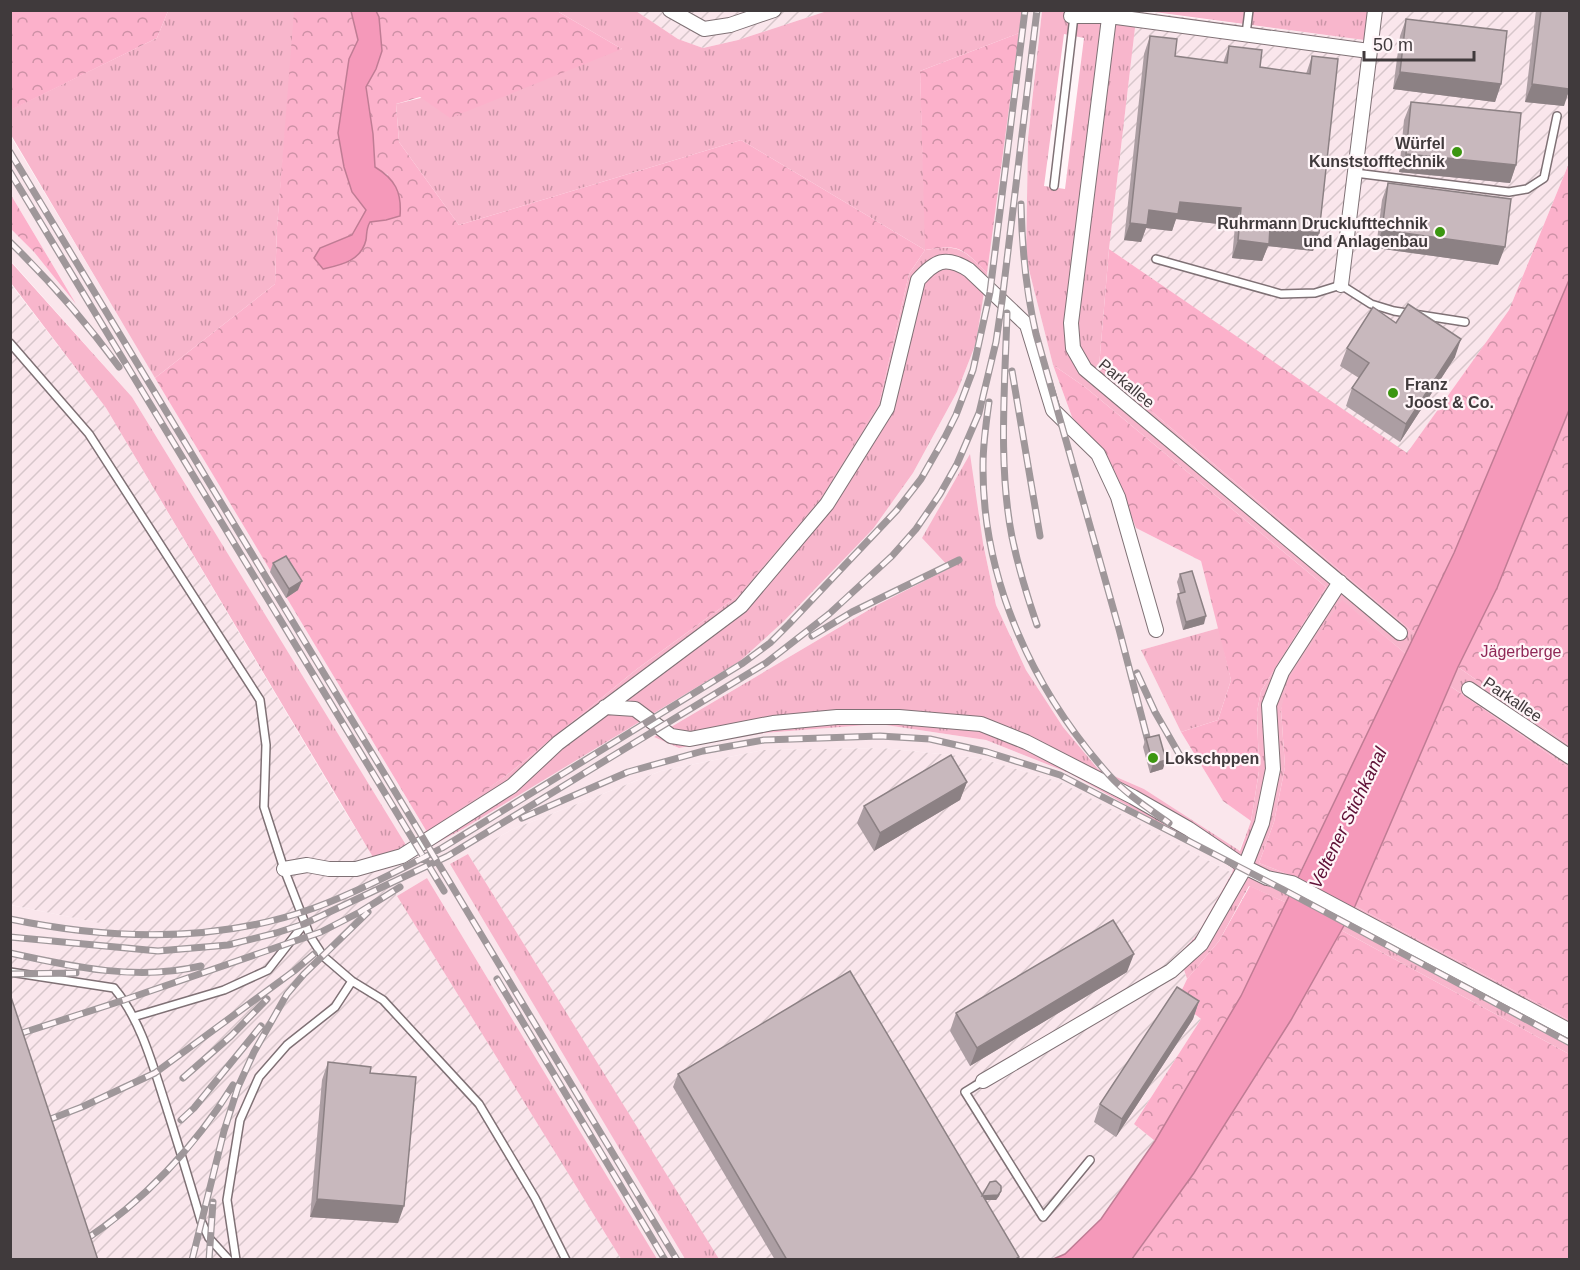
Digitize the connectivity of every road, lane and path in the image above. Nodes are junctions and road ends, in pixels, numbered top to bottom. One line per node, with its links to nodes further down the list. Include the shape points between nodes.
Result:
1 (670, 10): 2 (street, via 704,29)
2 (774, 10)
3 (1249, 10): 7 (lane)
4 (1375, 10): 8 (street)
5 (1110, 13): 6 (street); 7 (street); 16 (street, Parkallee, via 1071,323 1073,348 1085,369)
6 (1073, 16): 11 (lane)
7 (1246, 34): 8 (street)
8 (1369, 51): 10 (street)
9 (1557, 116): 10 (lane, via 1544,178 1527,189 1509,192)
10 (1354, 173): 13 (street)
11 (1054, 186)
12 (1156, 259): 13 (lane, via 1281,294 1315,293)
13 (1341, 285): 14 (lane, via 1371,304 1394,311)
14 (1466, 322)
15 (10, 343): 23 (lane, via 89,434 260,700 266,745 264,807)
16 (1340, 582): 18 (street, Parkallee); 22 (street, via 1282,672 1269,705 1273,769 1262,823)
17 (1156, 630): 20 (street, via 1118,497 1098,454 1053,410 1027,326 969,270 943,261 931,265 918,280 887,408 827,504 741,606)
18 (1400, 633)
19 (1468, 689): 21 (street, Parkallee)
20 (605, 706): 22 (street, via 634,709 672,736 690,739 773,723 837,717 899,717 981,724 1026,742 1133,797); 23 (street, via 512,786 402,856 356,869 307,865)
21 (1569, 757)
22 (1245, 867): 28 (street, via 1267,879 1292,883); 29 (street, via 1201,944 1171,971)
23 (284, 869): 24 (lane)
24 (304, 924): 26 (lane, via 318,950); 27 (lane, via 268,970 224,990)
25 (10, 972): 27 (lane, via 114,988)
26 (352, 981): 32 (lane, via 335,1007 287,1046 259,1077 240,1120 227,1200); 33 (lane, via 383,1000 479,1104 535,1198)
27 (133, 1017): 31 (lane, via 155,1073 201,1221 209,1238)
28 (1569, 1031)
29 (983, 1081): 30 (lane, via 965,1092 1043,1216)
30 (1090, 1160)
31 (229, 1260)
32 (236, 1260)
33 (566, 1260)

